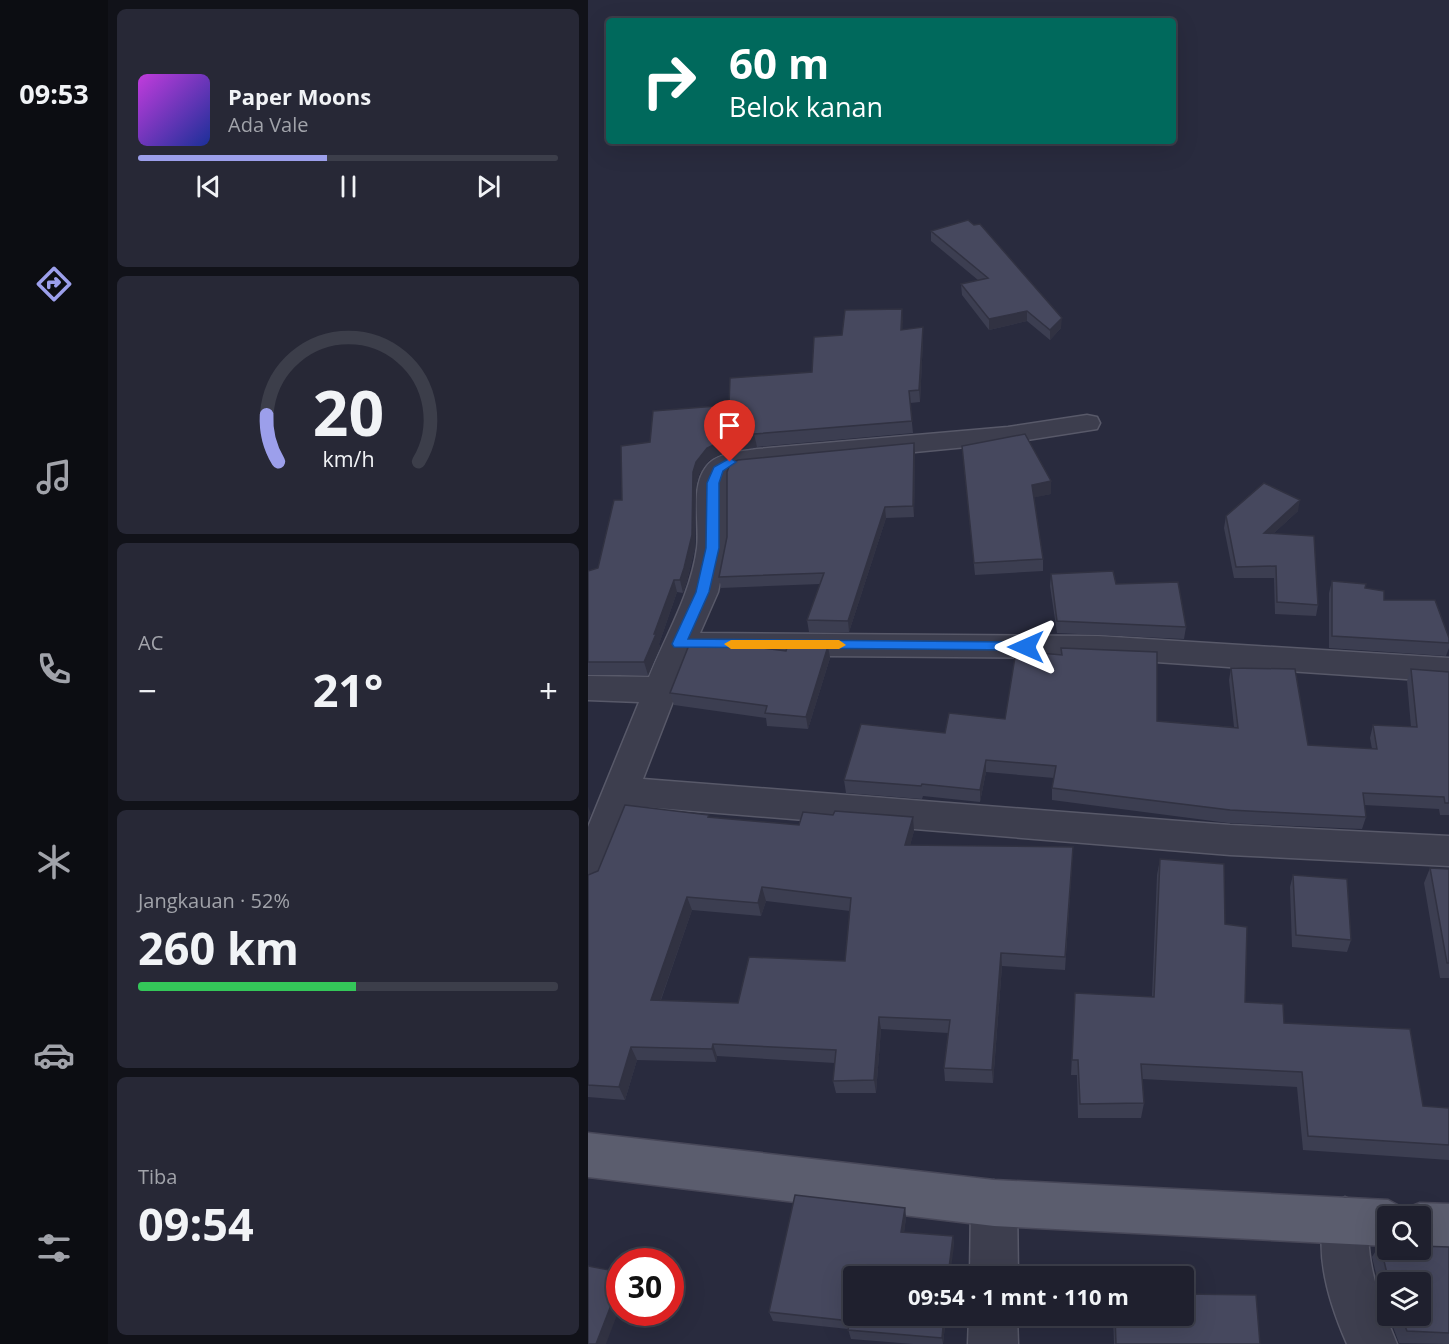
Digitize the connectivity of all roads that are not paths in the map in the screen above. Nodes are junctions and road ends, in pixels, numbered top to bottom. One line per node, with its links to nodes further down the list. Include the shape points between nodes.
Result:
1 (1087, 423): 2 (street, via 1008,435 757,457 725,464 713,483 712,548 702,592)
2 (679, 644): 3 (street, via 1098,648); 5 (street)
3 (1449, 670)
4 (588, 688): 5 (street)
5 (661, 690): 6 (street)
6 (620, 791): 7 (street, via 1230,840); 8 (street)
7 (1449, 851)
8 (588, 873)
9 (588, 1155): 10 (main road)
10 (994, 1203): 11 (main road); 14 (street)
11 (1366, 1222): 17 (street, via 1347,1261 1355,1300)
12 (1431, 1226): 13 (main road)
13 (1449, 1227)
14 (994, 1266)
15 (993, 1326): 16 (street)
16 (993, 1344)
17 (1372, 1344)

